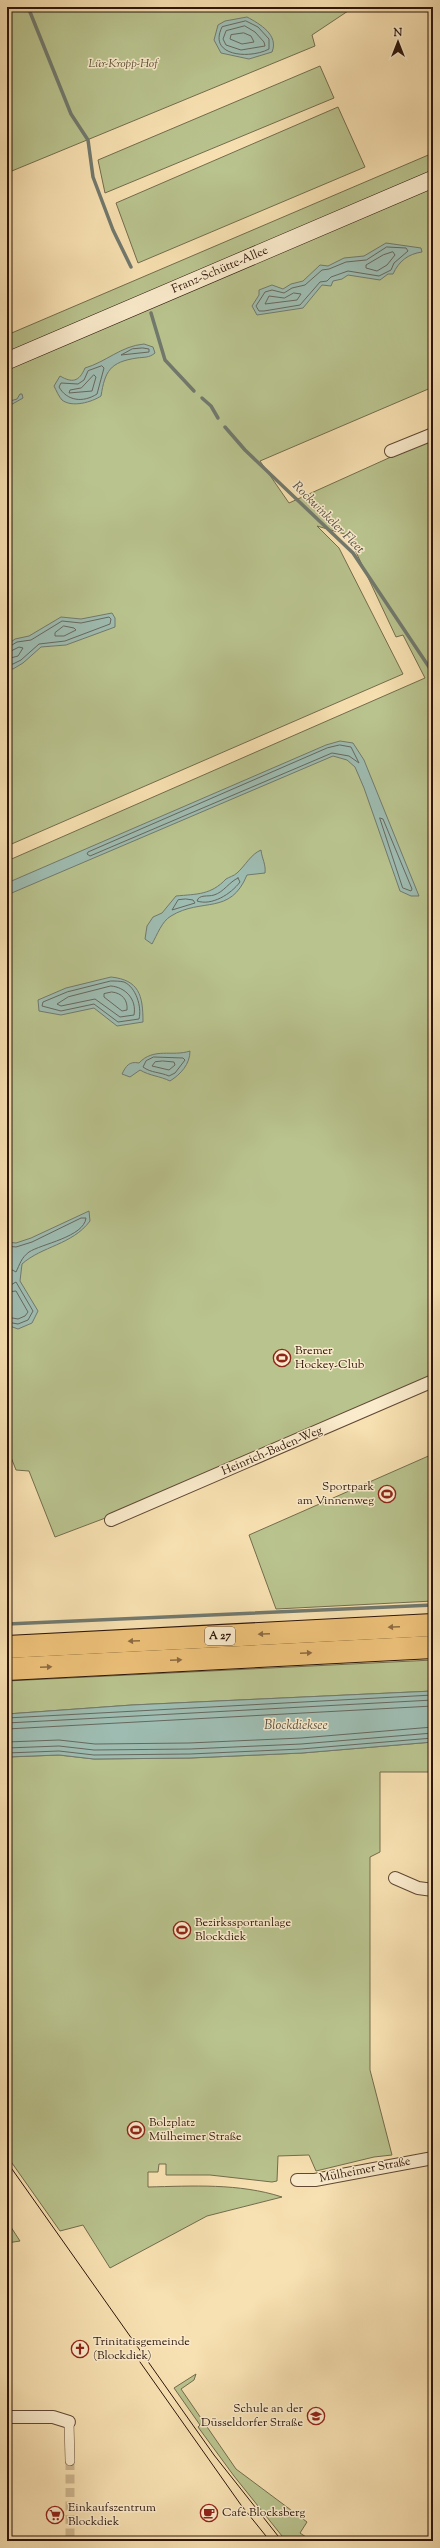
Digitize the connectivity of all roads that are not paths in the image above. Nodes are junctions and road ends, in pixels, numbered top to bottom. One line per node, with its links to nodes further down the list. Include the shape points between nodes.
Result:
1 (433, 179): 2 (main road, Franz-Schütte-Allee)
2 (7, 361)
3 (433, 434): 4 (street)
4 (391, 451)
5 (433, 1381): 6 (street, Heinrich-Baden-Weg)
6 (111, 1520)
7 (433, 1625): 8 (highway, A 27, one-way to 8)
8 (7, 1647)
9 (433, 1647): 10 (highway, A 27, one-way to 9)
10 (7, 1669)
11 (395, 1878): 12 (street, via 418,1888)
12 (433, 1890)
13 (433, 2158): 14 (street, Mülheimer Straße, via 315,2180)
14 (297, 2180)
15 (7, 2417): 16 (street, via 53,2417)
16 (69, 2422): 17 (street)
17 (70, 2461)

